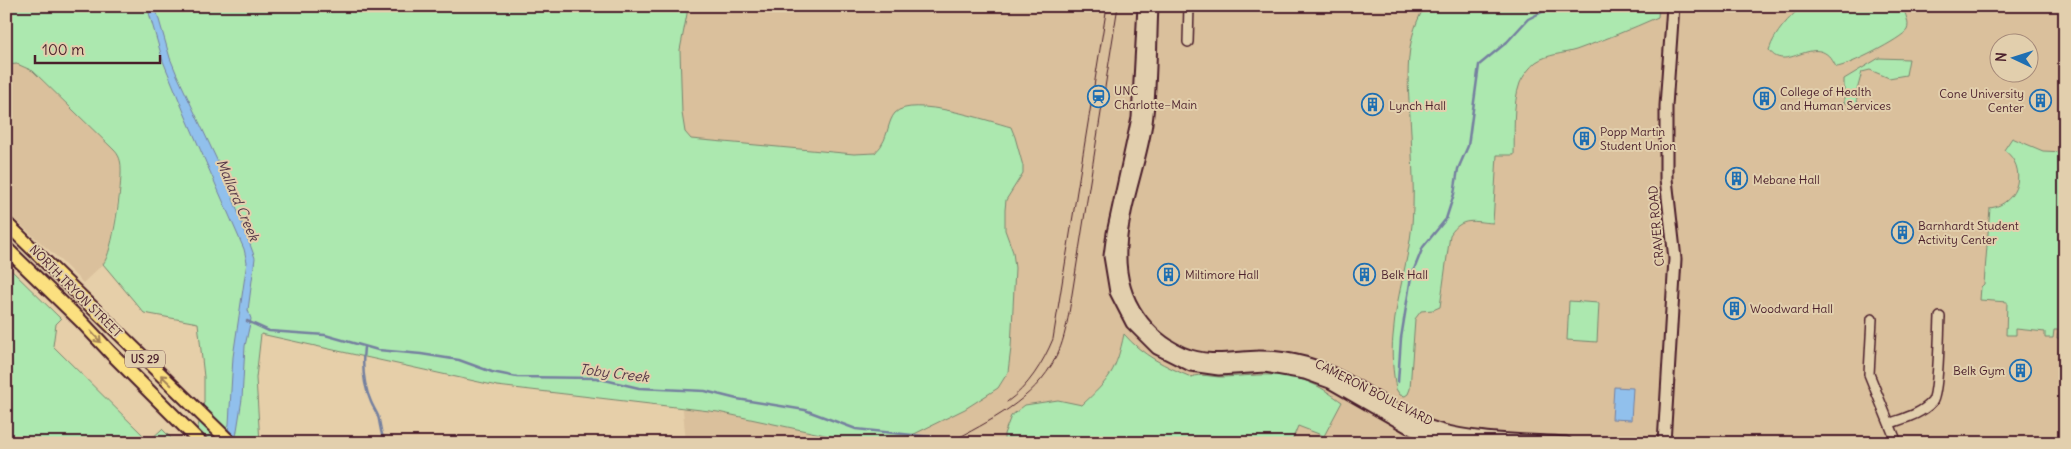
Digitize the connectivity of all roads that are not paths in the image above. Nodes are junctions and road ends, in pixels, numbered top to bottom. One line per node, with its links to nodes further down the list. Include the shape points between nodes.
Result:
1 (1144, 6): 6 (street, CAMERON BOULEVARD)
2 (1152, 6): 6 (street, CAMERON BOULEVARD)
3 (1190, 6): 5 (street)
4 (1673, 6): 21 (street, CRAVER ROAD, via 1667,89 1666,179 1675,259)
5 (1188, 42)
6 (1144, 76): 7 (street, CAMERON BOULEVARD)
7 (1139, 135): 19 (street, CAMERON BOULEVARD, via 1111,240 1110,264 1121,306 1146,339 1167,354 1199,367 1265,366 1310,374 1408,427); 20 (street, CAMERON BOULEVARD, via 1119,259 1130,303 1142,322 1161,341 1183,353 1205,359 1224,361 1266,357 1311,365 1434,428 1479,436)
8 (6, 223): 11 (main road, NORTH TRYON STREET / US 29)
9 (6, 234): 11 (main road, via 26,252)
10 (6, 248): 12 (main road, NORTH TRYON STREET / US 29)
11 (34, 249): 15 (main road, NORTH TRYON STREET / US 29)
12 (33, 273): 15 (main road, via 38,269 43,272 118,342); 17 (main road, NORTH TRYON STREET / US 29, one-way to 17)
13 (1940, 317): 16 (street, via 1934,398 1924,410)
14 (1872, 319): 16 (street, via 1869,374)
15 (150, 364): 18 (main road, NORTH TRYON STREET / US 29, one-way to 15)
16 (1891, 423): 22 (street)
17 (198, 440)
18 (230, 443)
19 (1463, 443)
20 (1566, 443)
21 (1664, 443)
22 (1897, 443)

